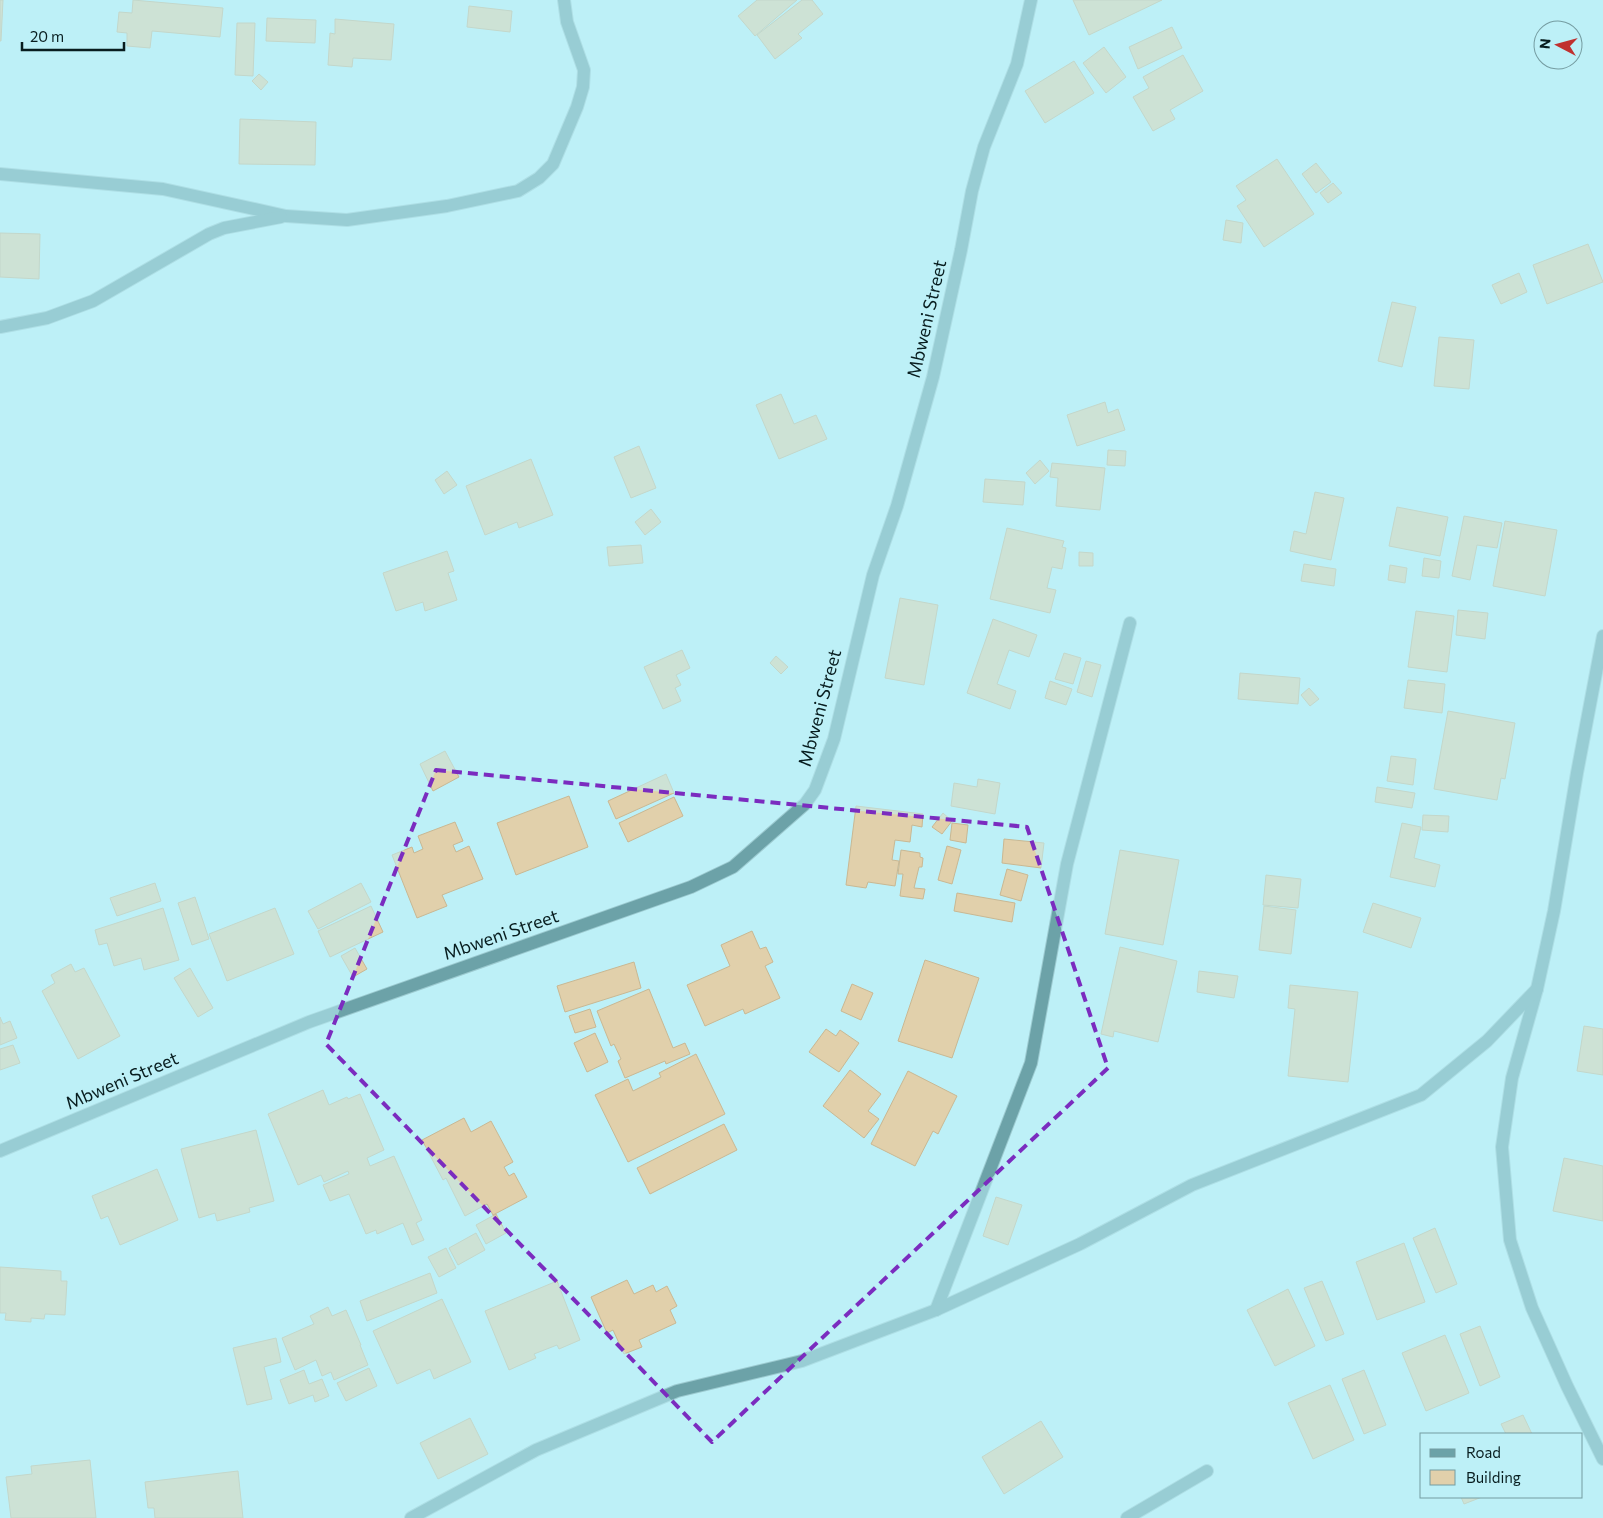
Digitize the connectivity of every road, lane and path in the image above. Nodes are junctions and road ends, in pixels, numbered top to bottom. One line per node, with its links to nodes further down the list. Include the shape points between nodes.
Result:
1 (564, 0): 4 (street, via 567,22 584,70 583,87 553,164 539,178 518,191 447,206 348,220)
2 (1032, 0): 9 (street, Mbweni Street, via 1017,64 984,147 972,191 936,366 897,506 873,575 834,739 815,790 805,804 733,867 691,887 309,1022)
3 (0, 174): 4 (street, via 163,190)
4 (286, 216): 5 (street, via 216,231 93,302 47,318)
5 (0, 327)
6 (1130, 623): 10 (street, via 1067,864 1032,1063)
7 (1603, 636): 8 (street)
8 (1538, 989): 10 (street, via 1487,1041 1421,1095 1192,1185 1080,1244); 11 (street, via 1512,1078 1502,1148 1510,1240 1532,1308)
9 (0, 1152)
10 (936, 1310): 13 (street, via 802,1361 677,1391 536,1450)
11 (1603, 1459)
12 (1207, 1471): 14 (street)
13 (411, 1518)
14 (1127, 1518)

